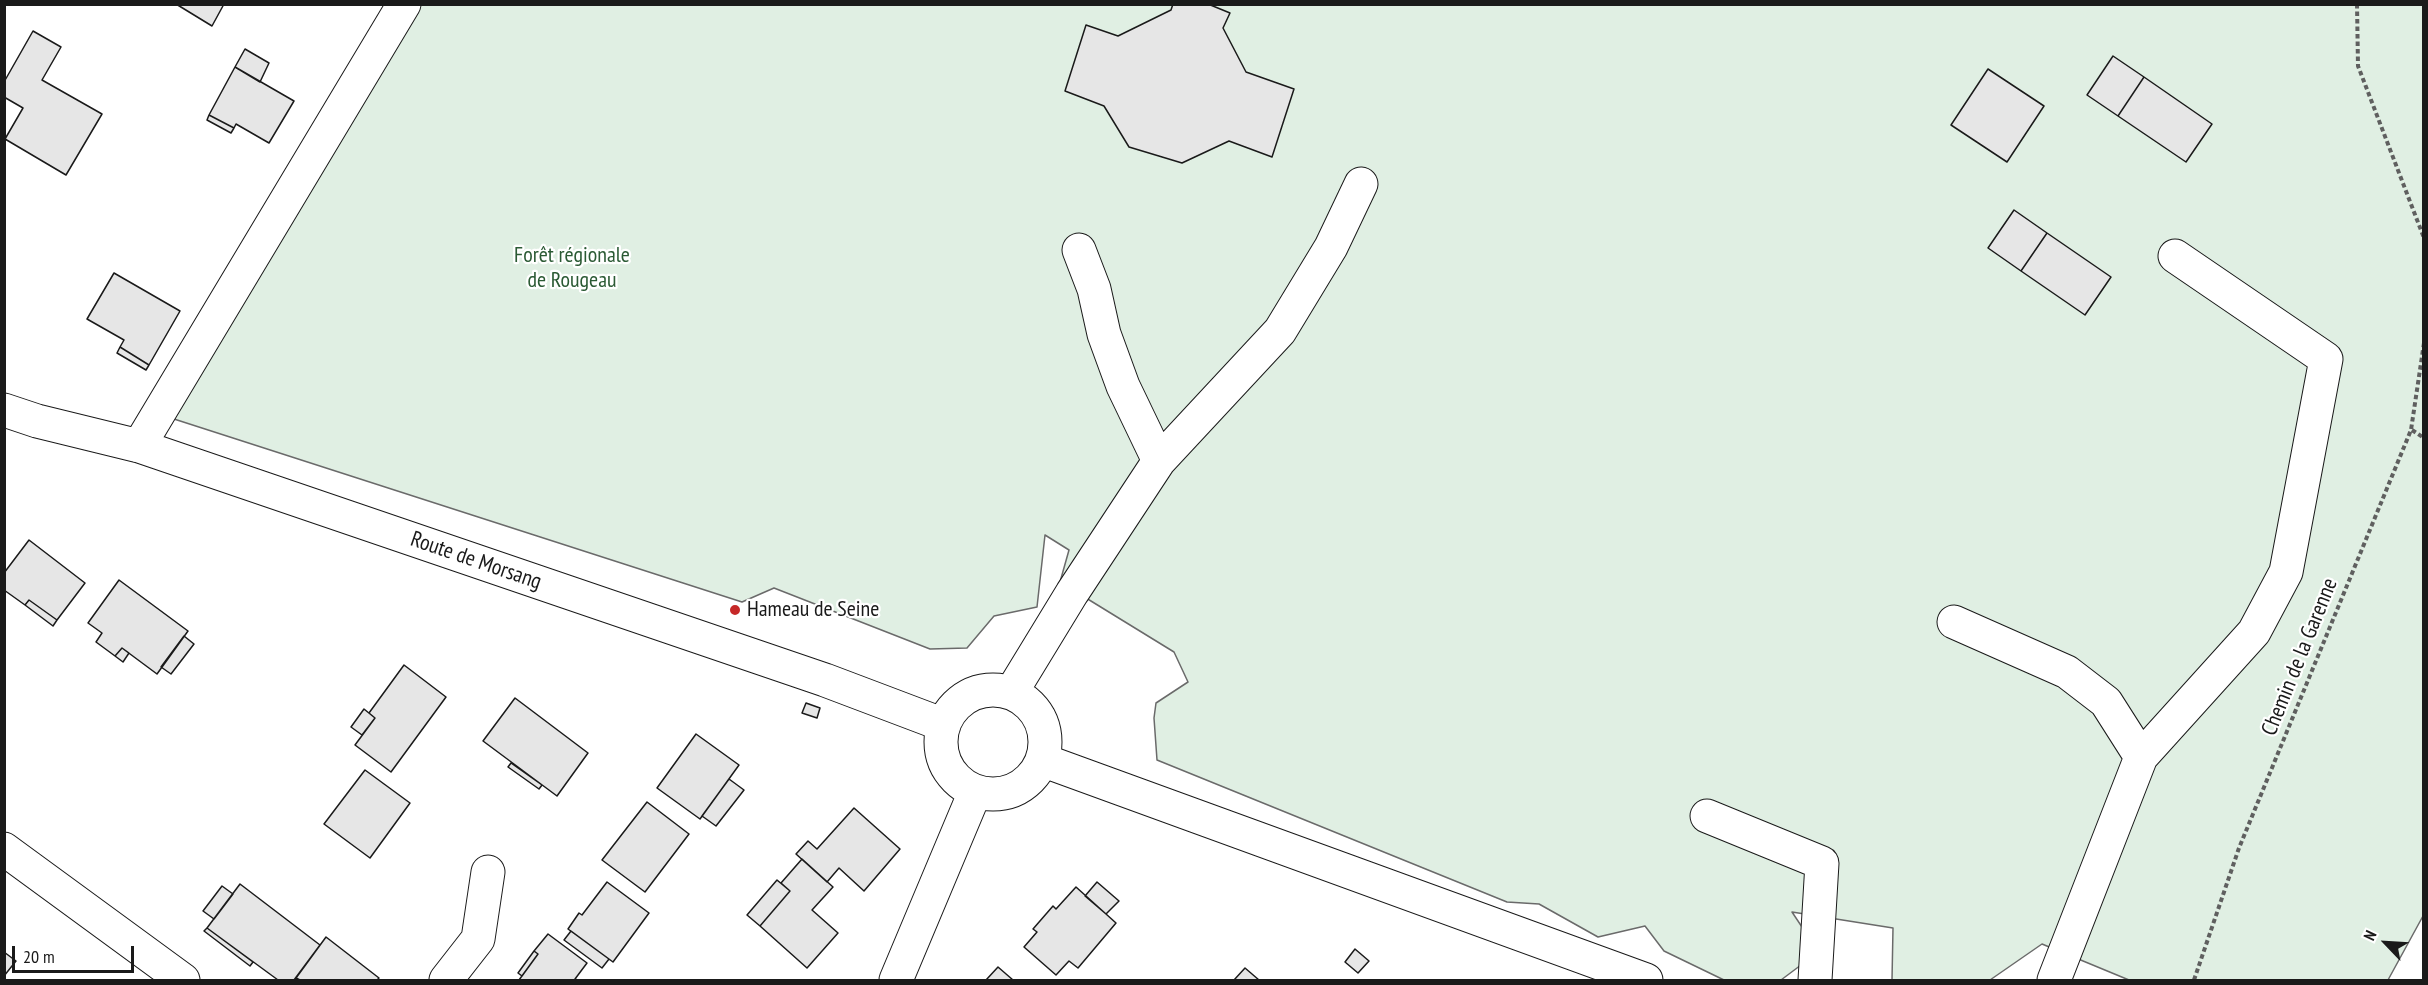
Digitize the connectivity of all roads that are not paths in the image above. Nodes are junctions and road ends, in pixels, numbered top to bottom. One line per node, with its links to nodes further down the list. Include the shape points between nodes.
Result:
1 (404, 4): 6 (street)
2 (1361, 183): 7 (street, via 1331,248 1280,331)
3 (1079, 250): 7 (street, via 1094,289 1104,334)
4 (2175, 256): 11 (street, via 2326,359 2286,572 2254,632)
5 (4, 410): 6 (street, Route de Morsang)
6 (139, 446): 10 (street, Route de Morsang, via 802,672)
7 (1159, 461): 9 (street)
8 (1954, 622): 11 (street, via 2067,672 2106,702)
9 (1011, 693): 10 (street, via 995,690 964,699); 12 (street, via 1036,713 1043,728)
10 (944, 725): 13 (street, via 943,757 950,772)
11 (2141, 757): 22 (street)
12 (1042, 760): 13 (street, via 1022,786 1007,792); 20 (street)
13 (975, 792): 19 (street)
14 (1707, 816): 21 (street, via 1822,863)
15 (4, 849): 17 (street)
16 (488, 872): 18 (street, via 478,939)
17 (183, 981)
18 (446, 981)
19 (896, 981)
20 (1646, 981)
21 (1815, 981)
22 (2054, 981)

